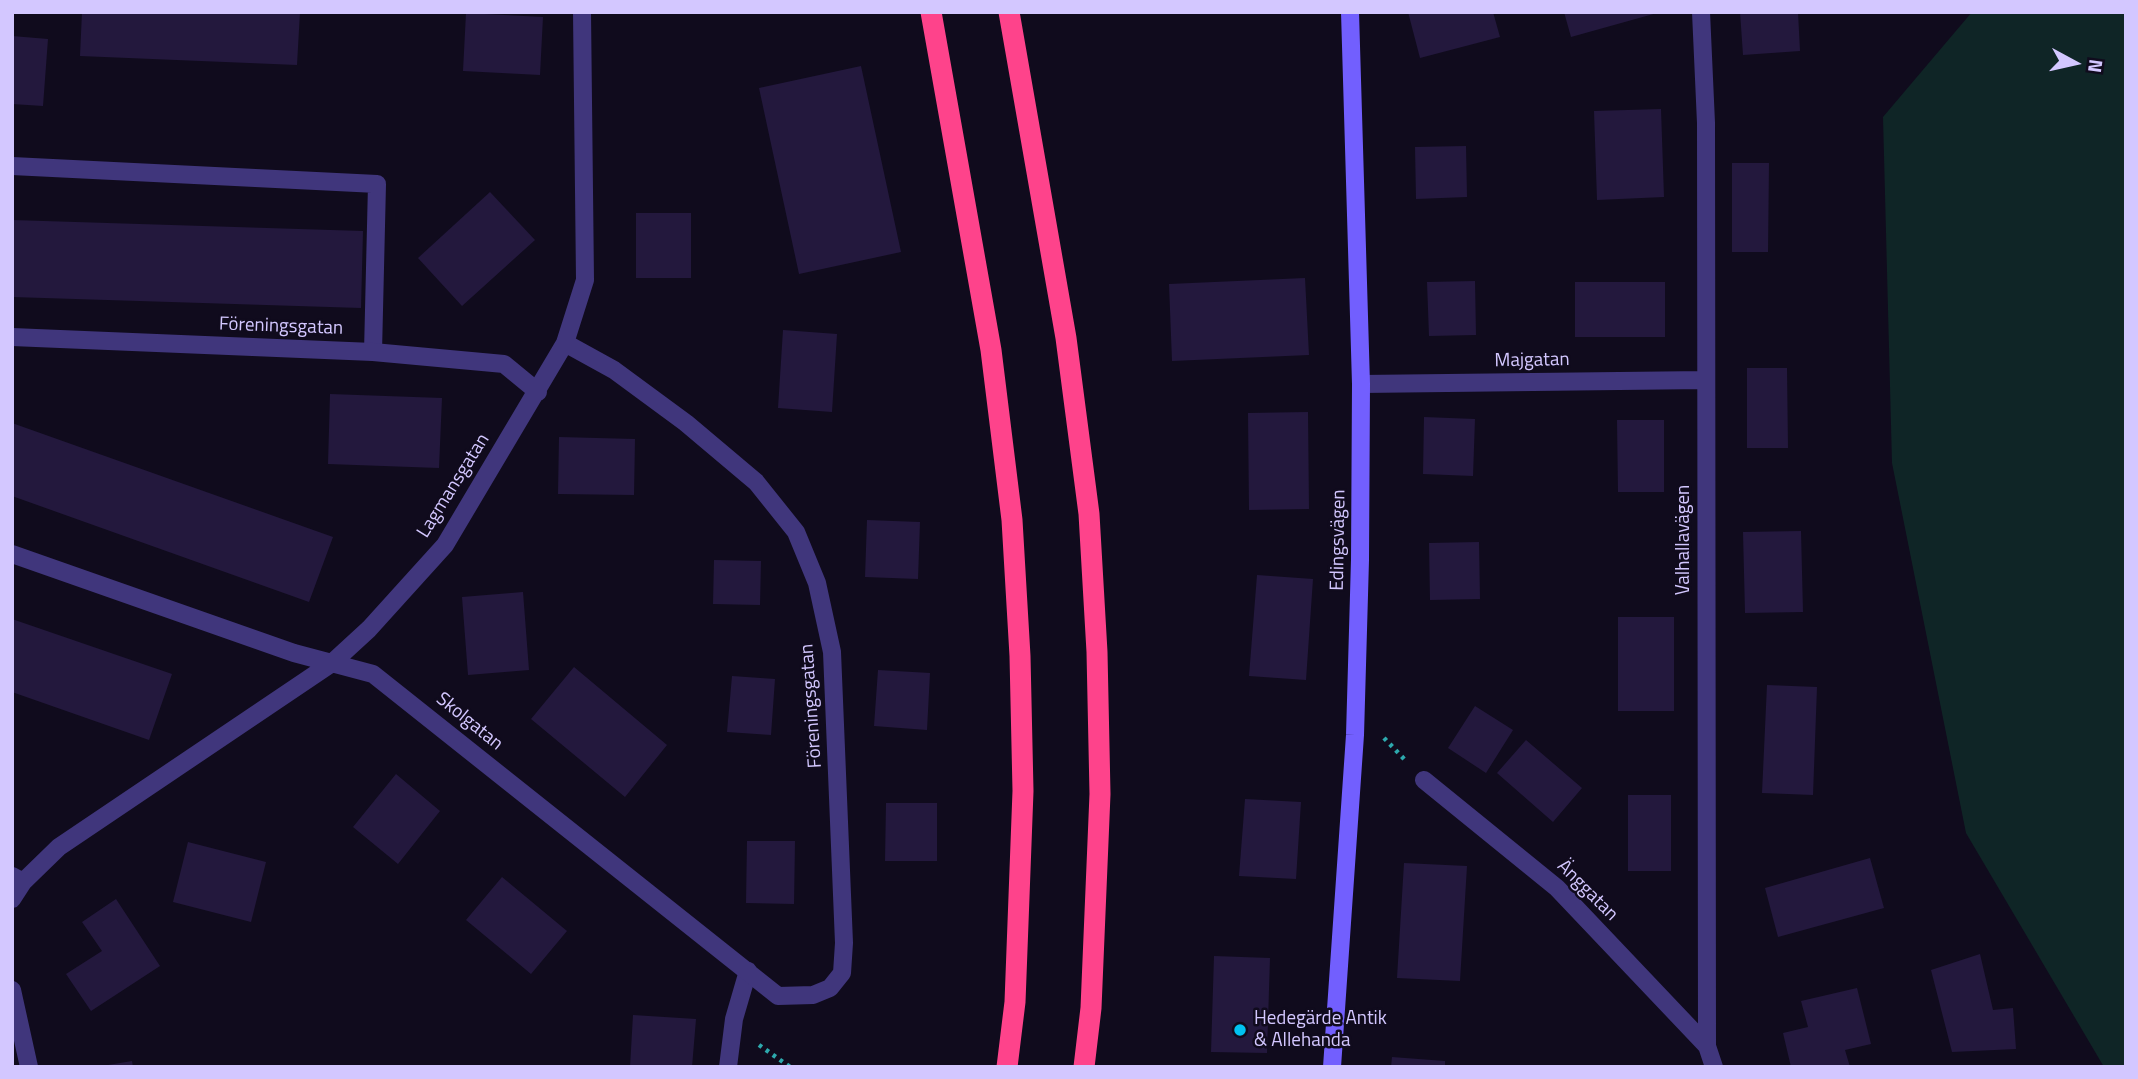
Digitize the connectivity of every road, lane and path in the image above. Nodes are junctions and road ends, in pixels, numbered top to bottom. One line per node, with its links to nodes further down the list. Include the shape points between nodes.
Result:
1 (582, 12): 8 (street, Lagmansgatan, via 584,280)
2 (931, 12): 25 (highway, via 991,350 1012,520 1023,791 1015,1002)
3 (1009, 12): 26 (highway, via 1066,338 1089,514 1100,794 1091,1008)
4 (1350, 12): 11 (street, Edingsvägen)
5 (1700, 12): 10 (street, Valhallavägen, via 1706,123)
6 (12, 166): 9 (street, via 376,184)
7 (12, 337): 9 (street, Föreningsgatan)
8 (565, 343): 12 (street, Lagmansgatan); 20 (street, Föreningsgatan, via 614,370 685,423 757,482 796,532 817,583 832,652)
9 (373, 352): 12 (street, Föreningsgatan, via 505,364)
10 (1704, 380): 11 (street, Majgatan); 22 (street, Valhallavägen)
11 (1361, 384): 27 (street, Edingsvägen, via 1355,735)
12 (538, 392): 14 (street, Lagmansgatan, via 445,545)
13 (12, 554): 14 (street, Skolgatan)
14 (332, 663): 17 (street, Lagmansgatan); 19 (street, Skolgatan, via 373,674 384,682)
15 (1381, 734): 16 (path)
16 (1423, 780): 22 (street, Änggatan, via 1557,888)
17 (18, 879): 18 (street, Lagmansgatan)
18 (12, 899)
19 (748, 971): 20 (street, Skolgatan, via 778,996 796,997 830,988); 24 (street, via 734,1019)
20 (842, 973)
21 (12, 990): 23 (street)
22 (1707, 1046): 28 (street, Valhallavägen)
23 (29, 1067)
24 (728, 1067)
25 (1007, 1067)
26 (1084, 1067)
27 (1332, 1067)
28 (1714, 1067)

